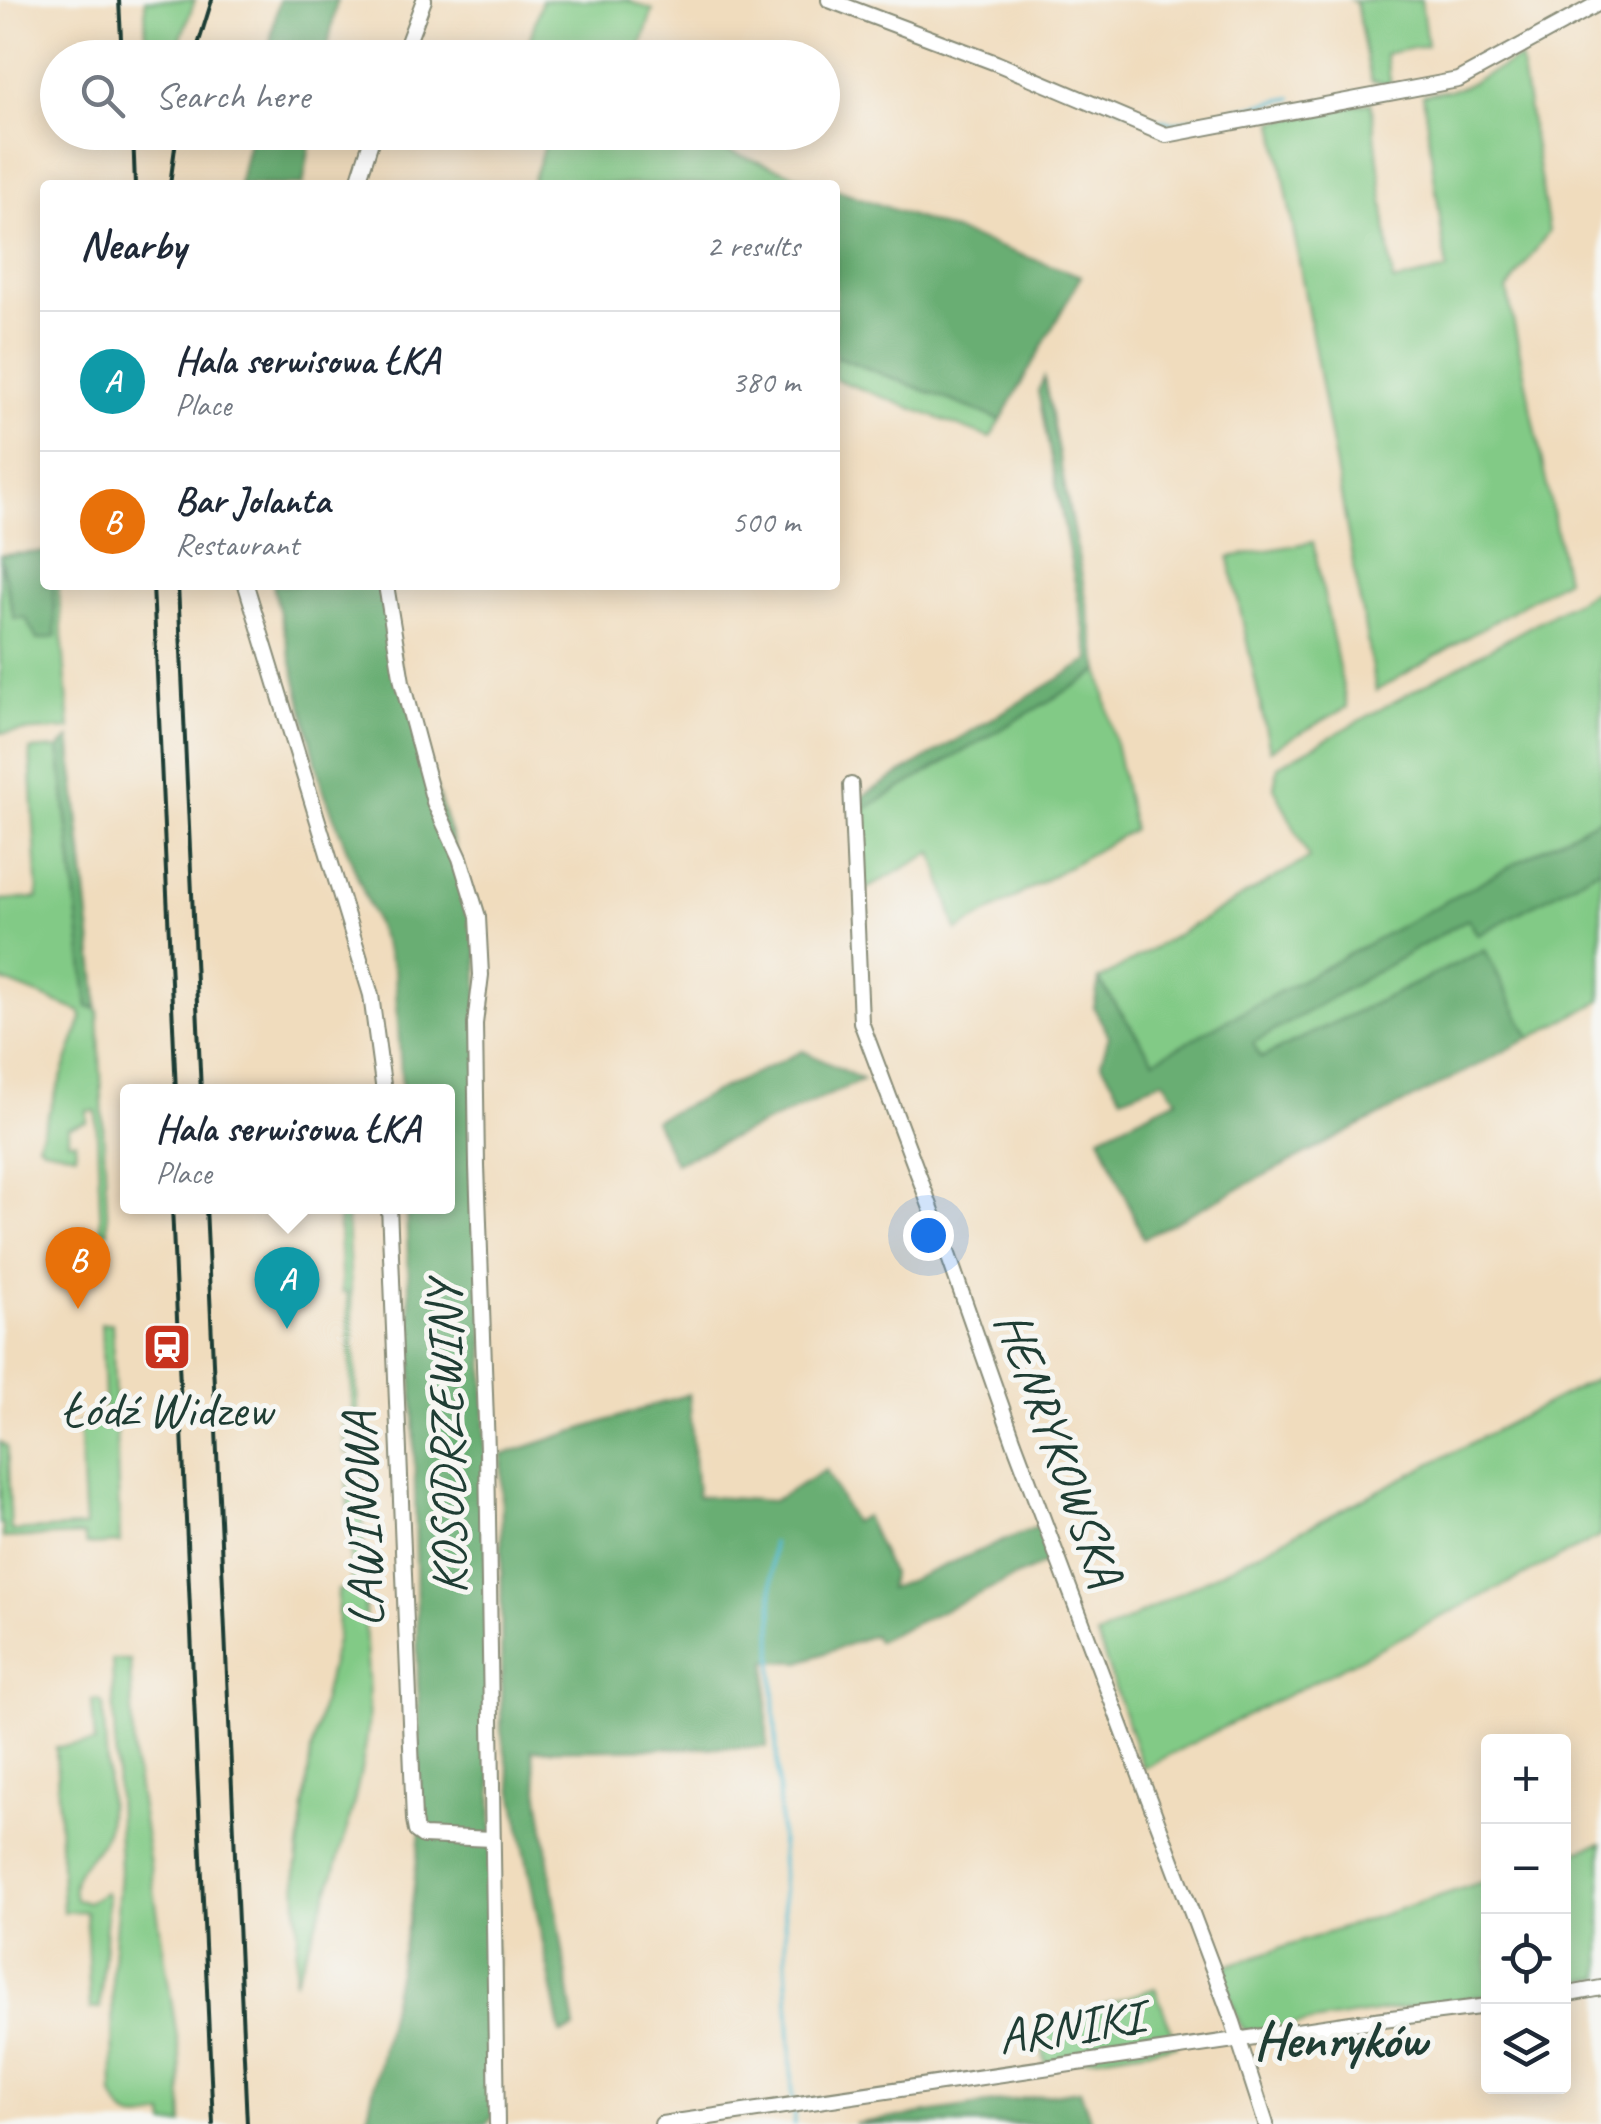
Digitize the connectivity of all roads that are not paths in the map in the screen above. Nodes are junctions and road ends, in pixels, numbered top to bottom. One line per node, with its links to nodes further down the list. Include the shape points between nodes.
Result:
1 (424, 0): 4 (street)
2 (829, 0): 3 (street, via 1166,135 1458,80)
3 (1601, 2)
4 (409, 40)
5 (368, 150): 6 (street)
6 (359, 180)
7 (248, 590): 10 (street, via 371,995)
8 (387, 590): 12 (street, KOSODRZEWINY, via 402,682 430,785 478,917 477,1166)
9 (851, 785): 16 (street, HENRYKOWSKA, via 861,1022)
10 (383, 1084)
11 (389, 1214): 12 (street, LAWINOWA, via 416,1831)
12 (493, 1839): 17 (street, KOSODRZEWINY)
13 (1601, 1988): 14 (street)
14 (1571, 1993)
15 (1481, 2007): 16 (street, ARNIKI)
16 (1239, 2042): 18 (street, ARNIKI); 19 (street, HENRYKOWSKA)
17 (497, 2124)
18 (662, 2124)
19 (1266, 2124)

